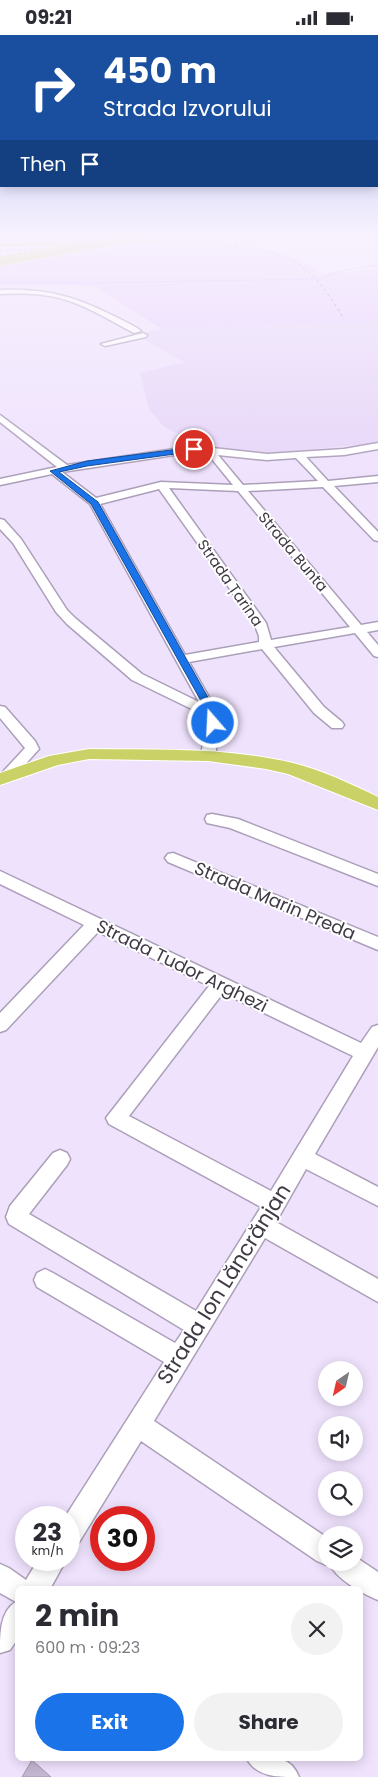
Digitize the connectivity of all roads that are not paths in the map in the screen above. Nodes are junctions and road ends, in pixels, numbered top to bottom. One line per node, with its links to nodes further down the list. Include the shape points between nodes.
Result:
1 (104, 315): 2 (street, via 140,333)
2 (104, 344)
3 (0, 418): 7 (street)
4 (378, 446): 6 (street)
5 (209, 450): 6 (street, via 252,457); 7 (street, via 194,449 87,463); 12 (street, Strada Bunta)
6 (299, 456): 10 (street)
7 (59, 470): 8 (street); 13 (street)
8 (2, 479)
9 (378, 479): 10 (street)
10 (326, 484): 12 (street); 17 (street)
11 (161, 485): 12 (street); 14 (street); 20 (street, Strada Țarina, via 260,623)
12 (239, 488): 19 (street, Strada Bunta)
13 (77, 489): 14 (street, via 96,495); 15 (street)
14 (120, 495): 15 (street)
15 (94, 502): 22 (street)
16 (0, 522): 24 (street, via 71,621 137,677)
17 (378, 538)
18 (378, 626): 19 (street)
19 (358, 629): 20 (street); 21 (street, Strada Bunta)
20 (265, 645): 22 (street); 25 (street, Strada Țarina, via 319,710)
21 (378, 653)
22 (182, 659): 24 (street)
23 (0, 710): 27 (street, via 32,749)
24 (211, 713): 26 (street, via 213,723)
25 (336, 725)
26 (208, 756): 27 (main road, via 89,754); 28 (main road, via 293,769)
27 (3, 778)
28 (378, 804)
29 (212, 819): 32 (street, via 233,823)
30 (173, 858): 34 (street, Strada Marin Preda)
31 (0, 877): 33 (street, Strada Tudor Arghezi)
32 (378, 881)
33 (95, 924): 35 (street, Strada Tudor Arghezi); 36 (street)
34 (378, 944)
35 (220, 984): 38 (street, Strada Tudor Arghezi); 42 (street, via 116,1118)
36 (0, 1025)
37 (378, 1032): 38 (street, Strada Ion Lăncrănjan)
38 (364, 1053): 39 (street, Strada Ion Lăncrănjan)
39 (303, 1157): 41 (street); 42 (street, Strada Ion Lăncrănjan)
40 (60, 1159): 46 (street, via 16,1217)
41 (378, 1197)
42 (275, 1204): 43 (street, Strada Ion Lăncrănjan)
43 (262, 1225): 45 (street); 46 (street, Strada Ion Lăncrănjan)
44 (45, 1280): 47 (street)
45 (378, 1291)
46 (199, 1326): 47 (street, Strada Ion Lăncrănjan)
47 (178, 1358): 48 (street, Strada Ion Lăncrănjan)
48 (138, 1424): 49 (street, Strada Ion Lăncrănjan); 50 (street)
49 (80, 1517)
50 (318, 1547)
51 (45, 1571): 55 (street)
52 (354, 1571): 56 (street)
53 (0, 1577): 54 (street)
54 (27, 1586)
55 (34, 1586)
56 (378, 1587)
57 (15, 1619): 58 (street)
58 (0, 1640)
59 (264, 1761): 60 (street)
60 (285, 1777)

